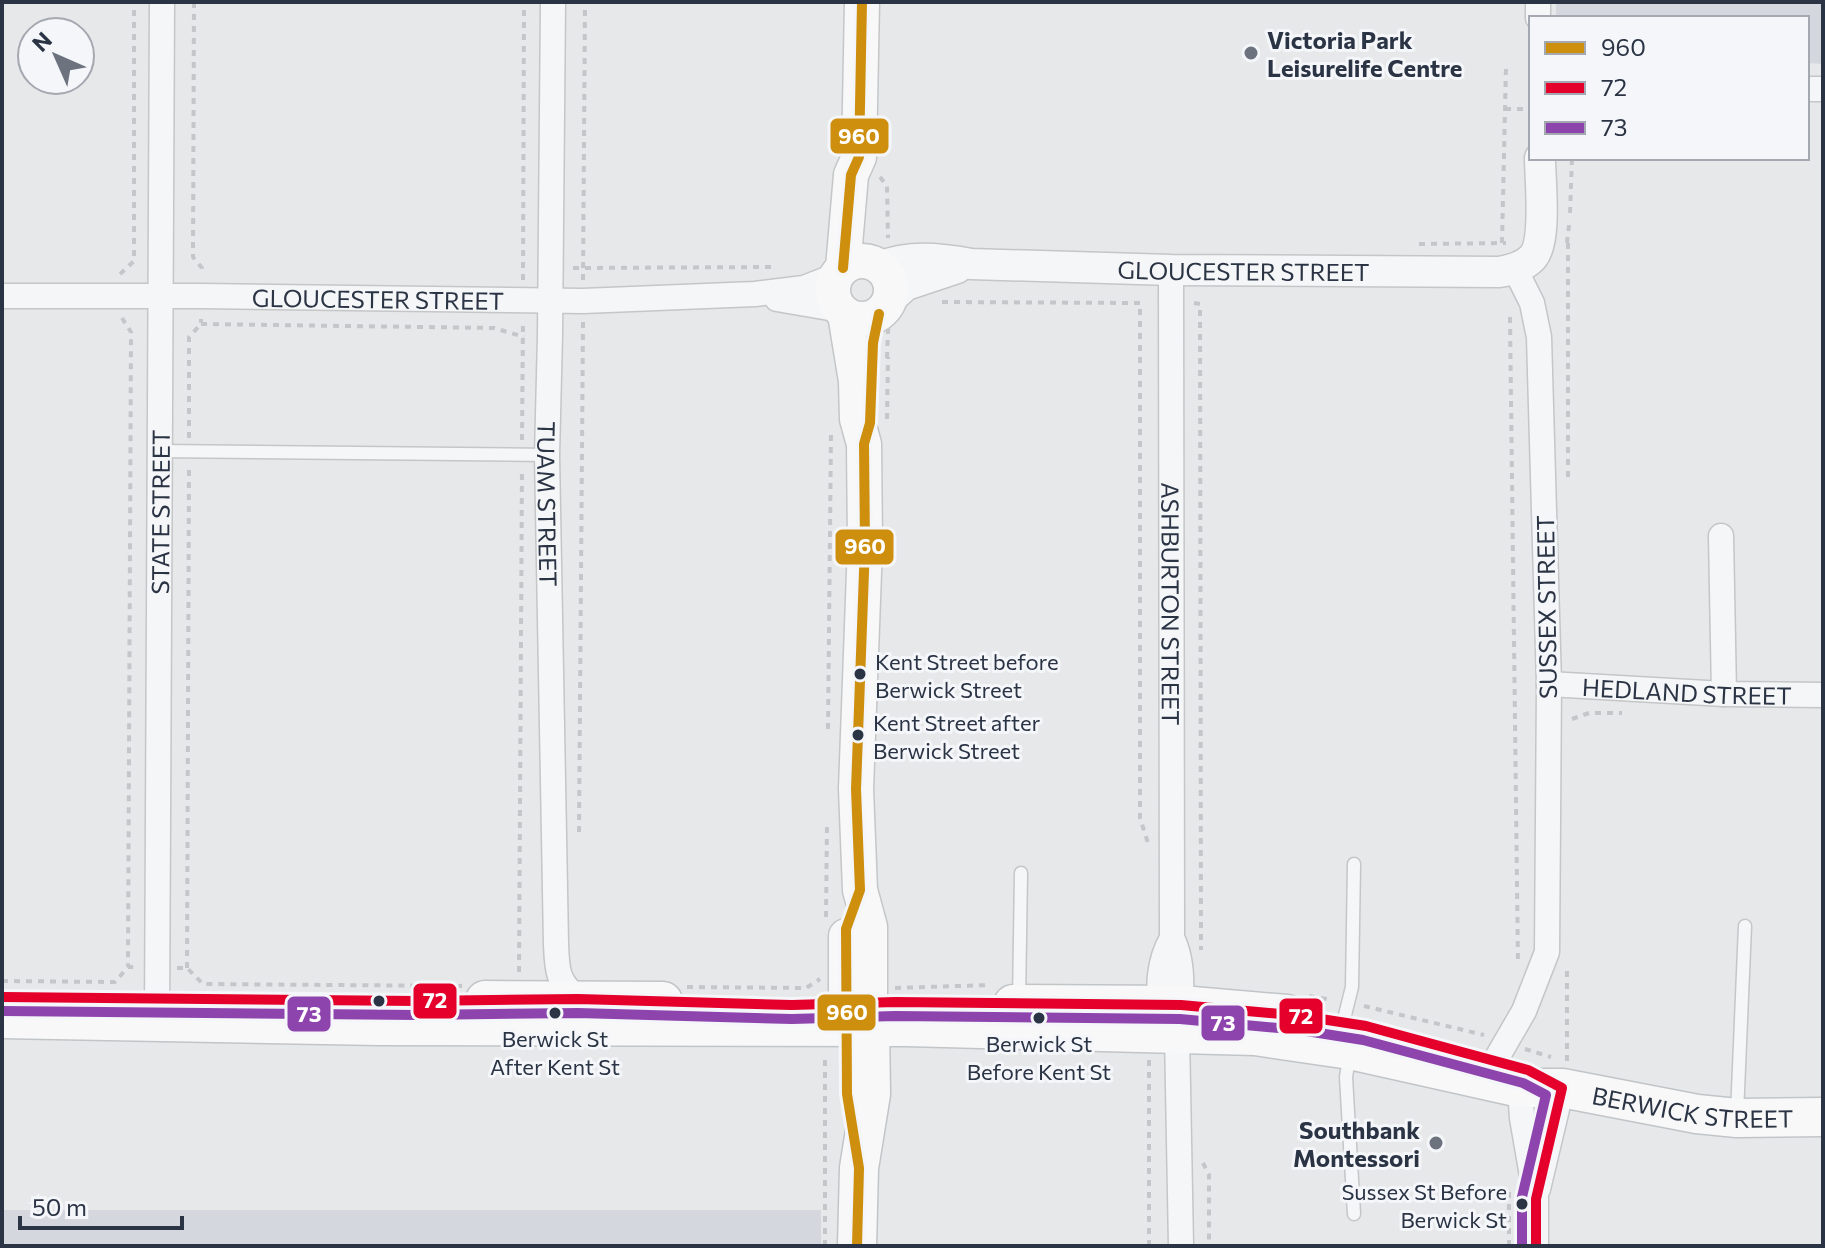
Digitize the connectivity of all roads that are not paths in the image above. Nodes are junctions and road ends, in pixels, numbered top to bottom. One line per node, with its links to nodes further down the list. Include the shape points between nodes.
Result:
1 (162, 2): 11 (street, STATE STREET)
2 (553, 2): 12 (street, TUAM STREET)
3 (862, 2): 7 (main road, via 859,157 851,175)
4 (1540, 160): 5 (street, via 1539,245 1533,257)
5 (1508, 261): 8 (street, GLOUCESTER STREET); 19 (street, SUSSEX STREET, via 1532,303 1539,337)
6 (971, 264): 7 (street, GLOUCESTER STREET, via 901,259); 8 (street, GLOUCESTER STREET); 13 (street, GLOUCESTER STREET, via 906,285)
7 (858, 268): 9 (street, GLOUCESTER STREET, via 804,288); 13 (main road, via 888,277); 14 (main road, via 834,297)
8 (1171, 270): 31 (street, ASHBURTON STREET, via 1172,938 1163,954)
9 (755, 294): 12 (street, GLOUCESTER STREET); 14 (street, GLOUCESTER STREET)
10 (2, 296): 11 (street, GLOUCESTER STREET)
11 (160, 296): 12 (street, GLOUCESTER STREET); 16 (street, STATE STREET)
12 (550, 300): 17 (street, TUAM STREET)
13 (884, 308): 14 (main road, via 865,319); 15 (main road, via 873,343 870,423)
14 (843, 312): 15 (main road, via 857,419)
15 (875, 432): 29 (main road, via 856,789 860,890 846,929)
16 (160, 451): 17 (lane); 26 (street, STATE STREET)
17 (547, 455): 28 (street, TUAM STREET, via 557,969 563,986)
18 (1721, 536): 20 (street)
19 (1549, 684): 20 (street, HEDLAND STREET); 33 (street, SUSSEX STREET, via 1547,952)
20 (1724, 694): 21 (street, HEDLAND STREET)
21 (1823, 695)
22 (1354, 864): 32 (lane)
23 (1021, 873): 25 (lane)
24 (1745, 926): 36 (lane)
25 (1019, 995): 29 (main road, BERWICK STREET); 31 (main road, BERWICK STREET)
26 (158, 996): 27 (main road, BERWICK STREET); 28 (main road, BERWICK STREET); 29 (main road, BERWICK STREET); 30 (main road, BERWICK STREET)
27 (2, 997)
28 (578, 999): 29 (main road, BERWICK STREET)
29 (853, 1010): 31 (main road, BERWICK STREET); 39 (main road, via 871,1094 859,1168)
30 (2, 1019)
31 (1167, 1024): 32 (main road, BERWICK STREET, via 1255,1036); 40 (street, ASHBURTON STREET)
32 (1347, 1025): 33 (main road, BERWICK STREET); 38 (lane)
33 (1503, 1060): 34 (main road, BERWICK STREET); 37 (street, via 1522,1118)
34 (1562, 1088): 36 (main road, BERWICK STREET); 37 (street)
35 (1823, 1117): 36 (main road, BERWICK STREET)
36 (1737, 1118)
37 (1536, 1199): 41 (street)
38 (1354, 1214)
39 (857, 1246)
40 (1181, 1246)
41 (1536, 1246)

